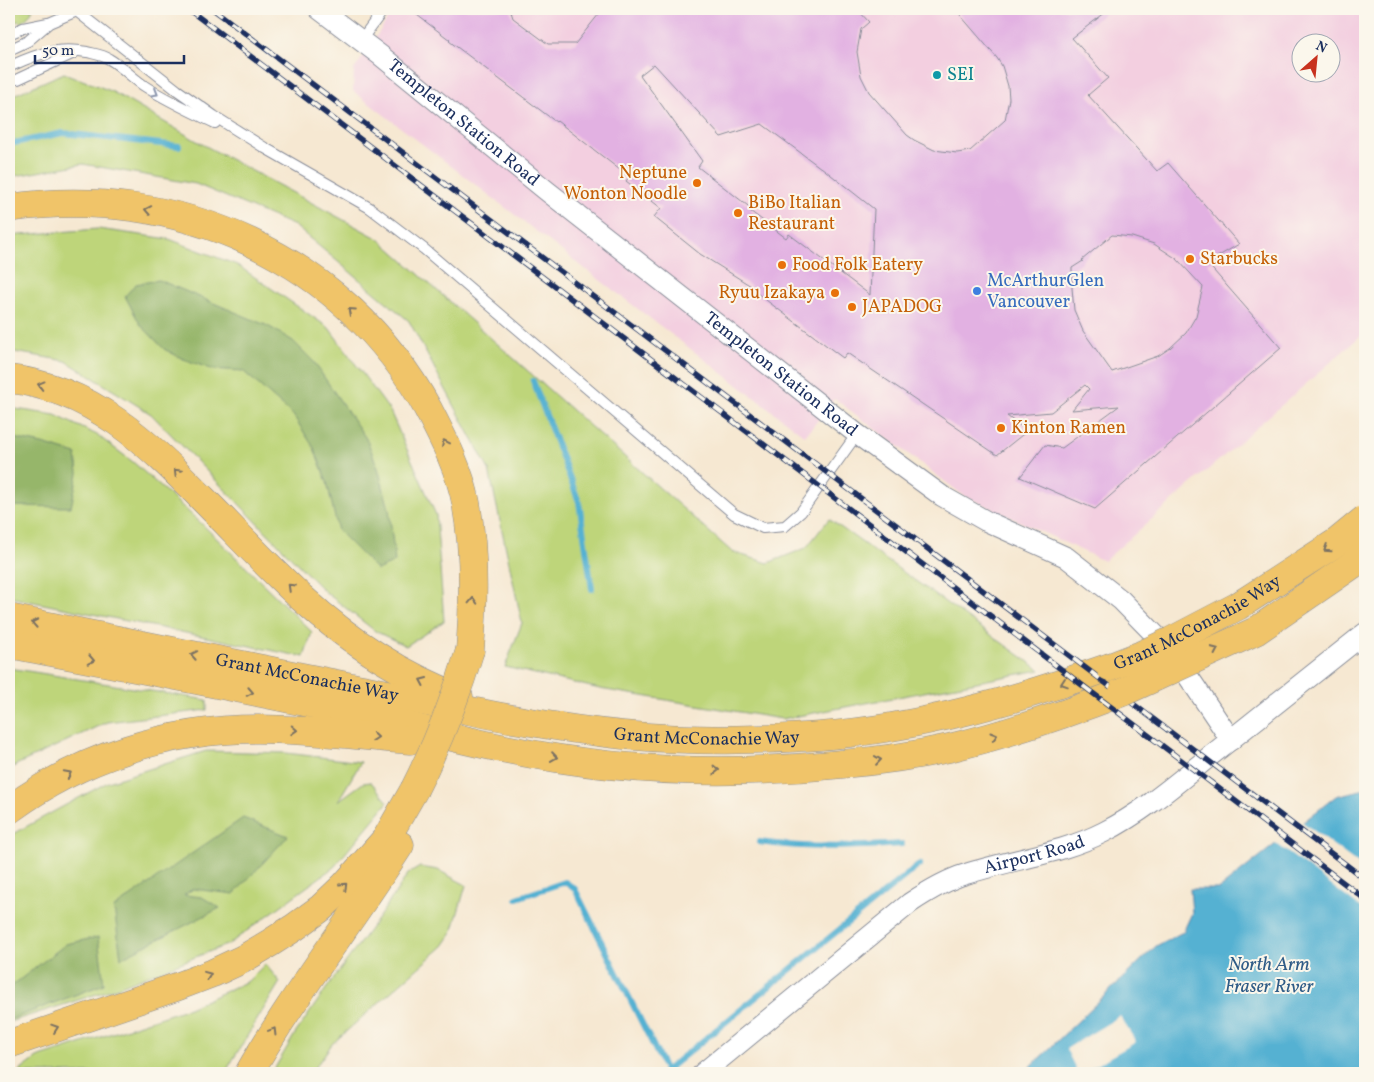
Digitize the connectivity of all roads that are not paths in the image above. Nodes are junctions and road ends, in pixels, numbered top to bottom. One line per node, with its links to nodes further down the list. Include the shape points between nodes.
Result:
1 (319, 9): 6 (street, Templeton Station Road)
2 (384, 9): 6 (lane)
3 (76, 10): 4 (lane); 11 (lane, via 192,101)
4 (49, 23): 5 (lane); 7 (lane, via 28,41)
5 (9, 34)
6 (361, 40): 14 (street, Templeton Station Road, via 562,203)
7 (9, 50)
8 (83, 52): 9 (lane, via 52,51); 10 (lane, via 69,54); 11 (lane, one-way to 11, via 108,58 162,97)
9 (13, 65)
10 (18, 79)
11 (265, 148): 14 (lane, via 370,208 424,249 734,514 763,528 785,526 800,512)
12 (9, 208): 23 (main road, one-way to 12, bridge, via 446,763 461,720 469,680 474,583 466,502 458,475 436,424 413,385 357,316 315,280 272,252 246,240 195,221 136,208 82,203)
13 (9, 378): 20 (main road, one-way to 13, via 447,692 368,651 276,574 172,467 134,433 71,396)
14 (857, 434): 21 (street, Templeton Station Road, via 942,496 986,521 1066,557 1122,600 1171,651)
15 (1365, 519): 20 (main road, Grant McConachie Way, one-way to 20, bridge, via 1337,542 1238,606 1171,641 1110,667 975,709 895,726 823,736 746,740 624,735)
16 (1365, 554): 22 (main road, Grant McConachie Way, one-way to 16, bridge, via 590,762 669,769 746,770 868,762 947,749 1022,728 1123,692 1256,631)
17 (9, 618): 20 (main road, Grant McConachie Way, one-way to 17)
18 (1365, 632): 21 (street, Airport Road)
19 (9, 644): 22 (main road, Grant McConachie Way, one-way to 22, via 340,710)
20 (534, 722)
21 (1231, 740): 27 (street, Airport Road, via 1161,795 1104,832 1078,844 966,874 928,891)
22 (506, 749): 24 (main road, one-way to 22, via 50,783 99,760 172,738 224,731 290,730)
23 (422, 792): 25 (main road, one-way to 23, via 179,986 221,969 270,943 321,908 345,885); 26 (main road, one-way to 23, via 278,1023 414,823)
24 (9, 810)
25 (9, 1044)
26 (249, 1073)
27 (703, 1073)

